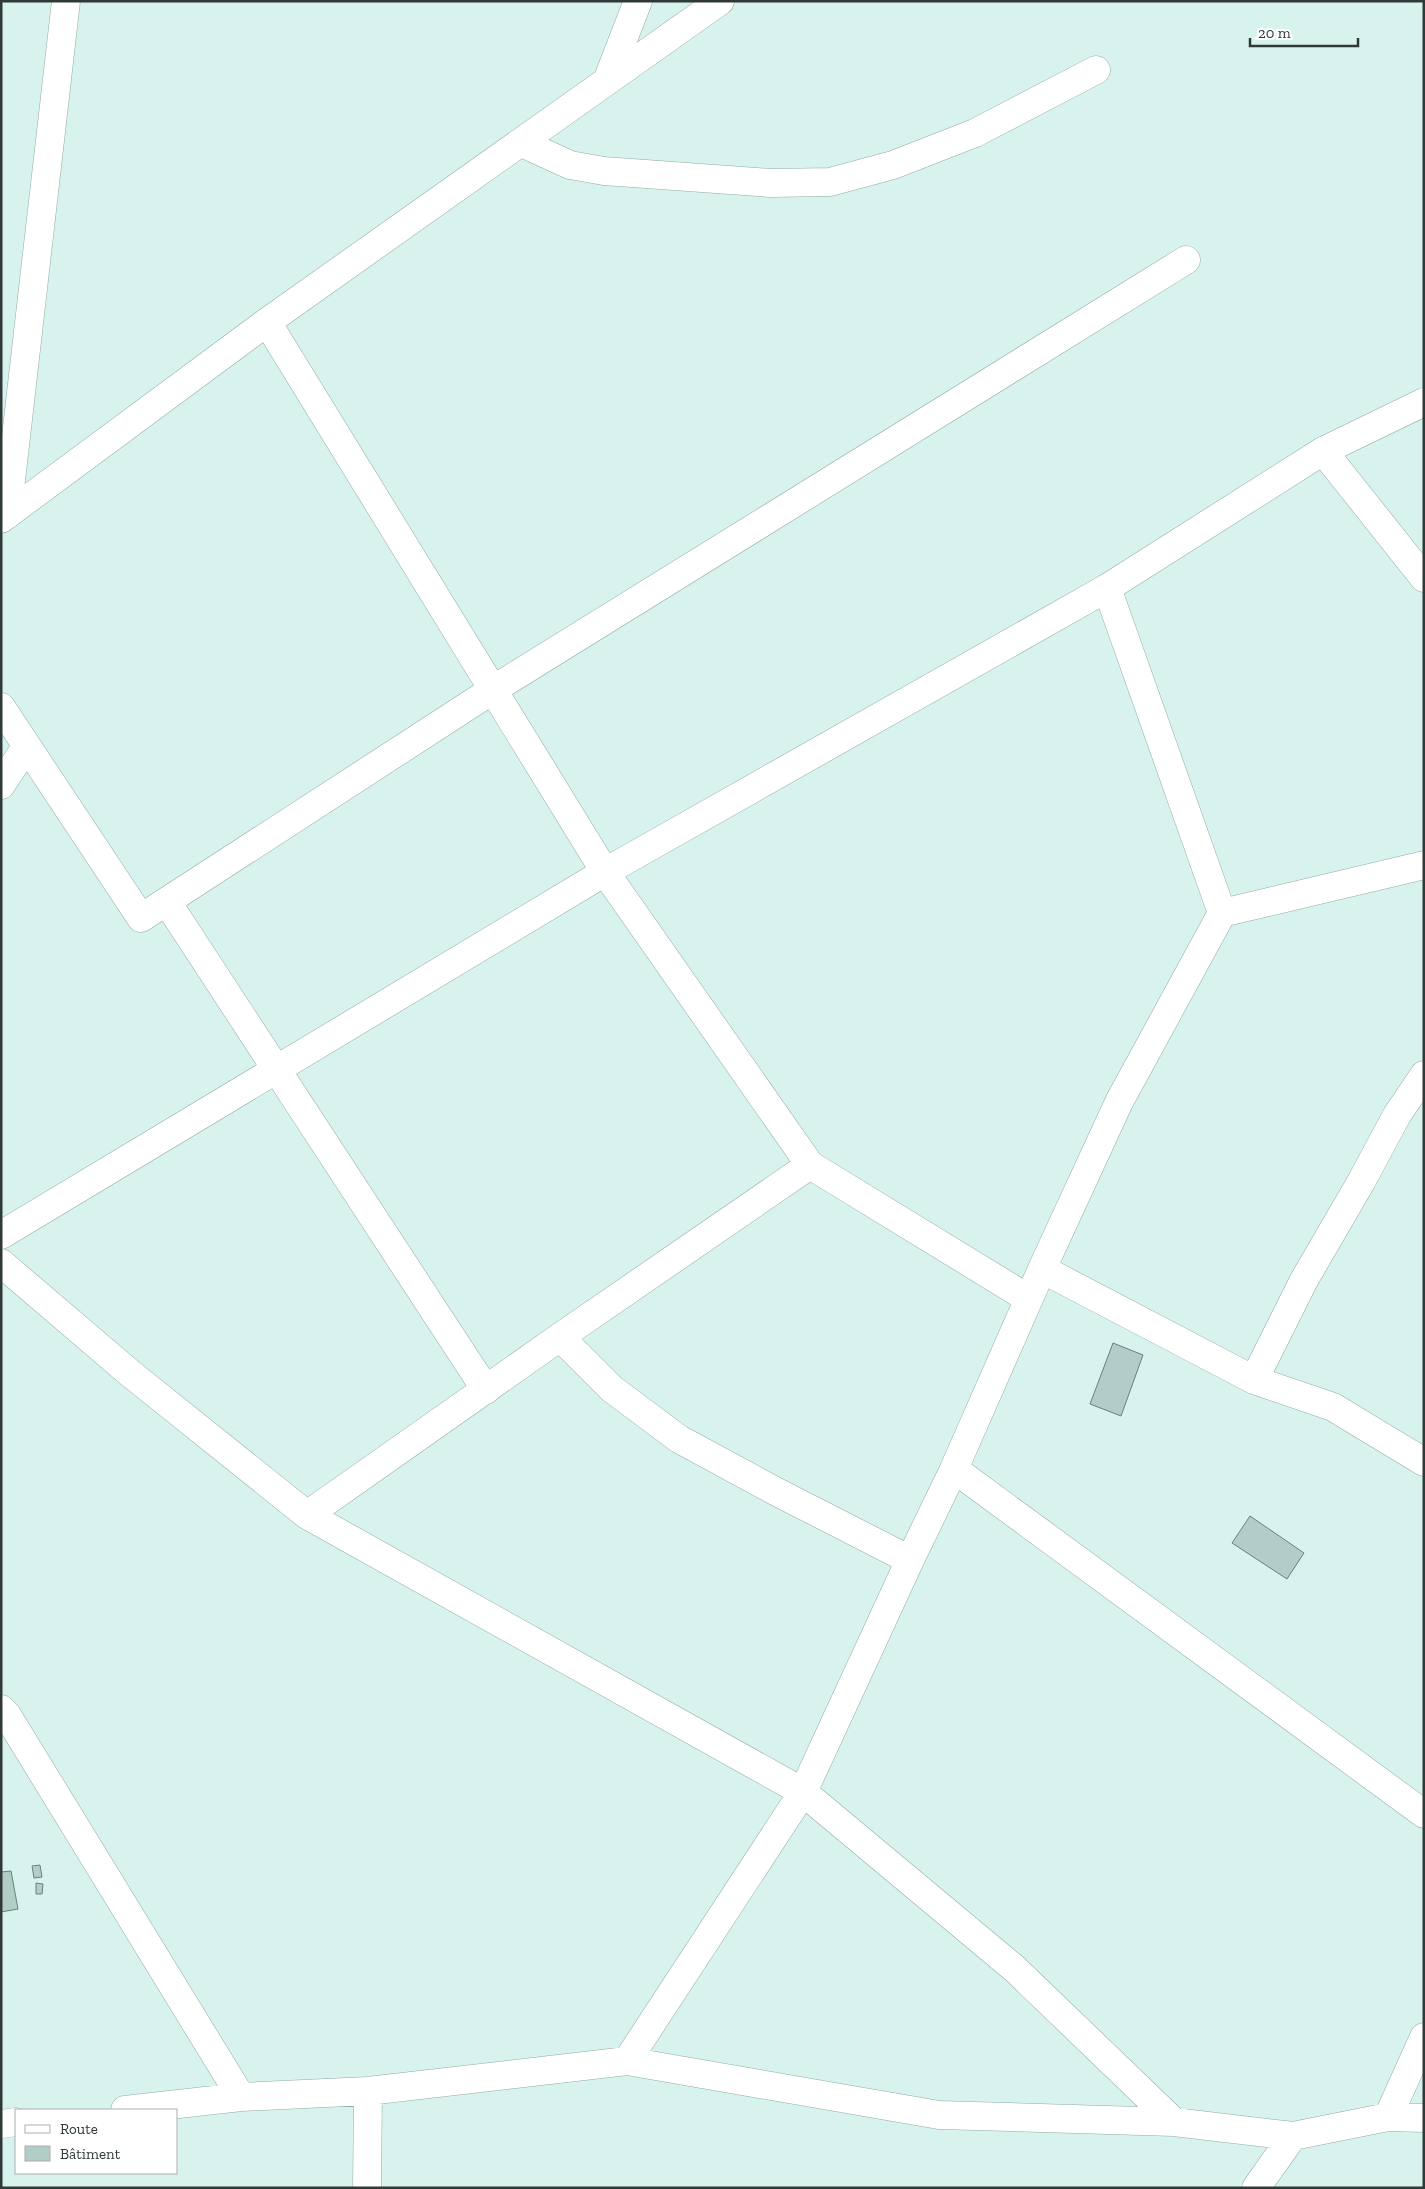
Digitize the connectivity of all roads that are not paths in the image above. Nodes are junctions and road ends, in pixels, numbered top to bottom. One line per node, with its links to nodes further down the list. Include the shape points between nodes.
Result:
1 (66, 1): 11 (street)
2 (638, 1): 5 (street)
3 (720, 1): 5 (street)
4 (1096, 70): 6 (street, via 975,133 893,165 830,182 771,183 604,171 570,165)
5 (606, 81): 6 (street)
6 (522, 142): 8 (street)
7 (1186, 260): 14 (street)
8 (267, 322): 11 (street); 14 (street)
9 (1424, 402): 10 (street)
10 (1323, 451): 12 (street); 13 (street)
11 (4, 517)
12 (1424, 578)
13 (1107, 588): 19 (street); 21 (street)
14 (494, 689): 19 (street); 20 (street)
15 (1, 707): 16 (street)
16 (26, 746): 17 (street); 20 (street, via 142,918)
17 (1, 785)
18 (1424, 865): 21 (street)
19 (605, 872): 22 (street); 24 (street)
20 (166, 902): 22 (street)
21 (1222, 913): 27 (street, via 1120,1102)
22 (276, 1070): 25 (street); 31 (street)
23 (1424, 1075): 30 (street, via 1397,1114 1304,1280)
24 (810, 1165): 28 (street); 29 (street)
25 (1, 1235)
26 (1, 1263): 34 (street, via 131,1374)
27 (1042, 1269): 28 (street); 30 (street)
28 (1029, 1299): 33 (street)
29 (560, 1337): 31 (street); 35 (street, via 612,1389 679,1439)
30 (1254, 1380): 32 (street, via 1333,1408)
31 (486, 1390): 34 (street)
32 (1424, 1462)
33 (954, 1469): 35 (street); 38 (street)
34 (307, 1515): 37 (street)
35 (910, 1560): 37 (street)
36 (1, 1709): 42 (street)
37 (803, 1792): 40 (street); 47 (street, via 1015,1969)
38 (1424, 1814)
39 (1424, 2038): 44 (street)
40 (627, 2062): 41 (street); 47 (street, via 939,2115)
41 (368, 2091): 42 (street); 50 (street)
42 (241, 2097): 43 (street)
43 (134, 2109)
44 (1388, 2117): 45 (street); 49 (street)
45 (1424, 2118)
46 (15, 2122): 48 (street)
47 (1174, 2122): 49 (street)
48 (1, 2124)
49 (1293, 2136): 51 (street)
50 (368, 2188)
51 (1256, 2188)

